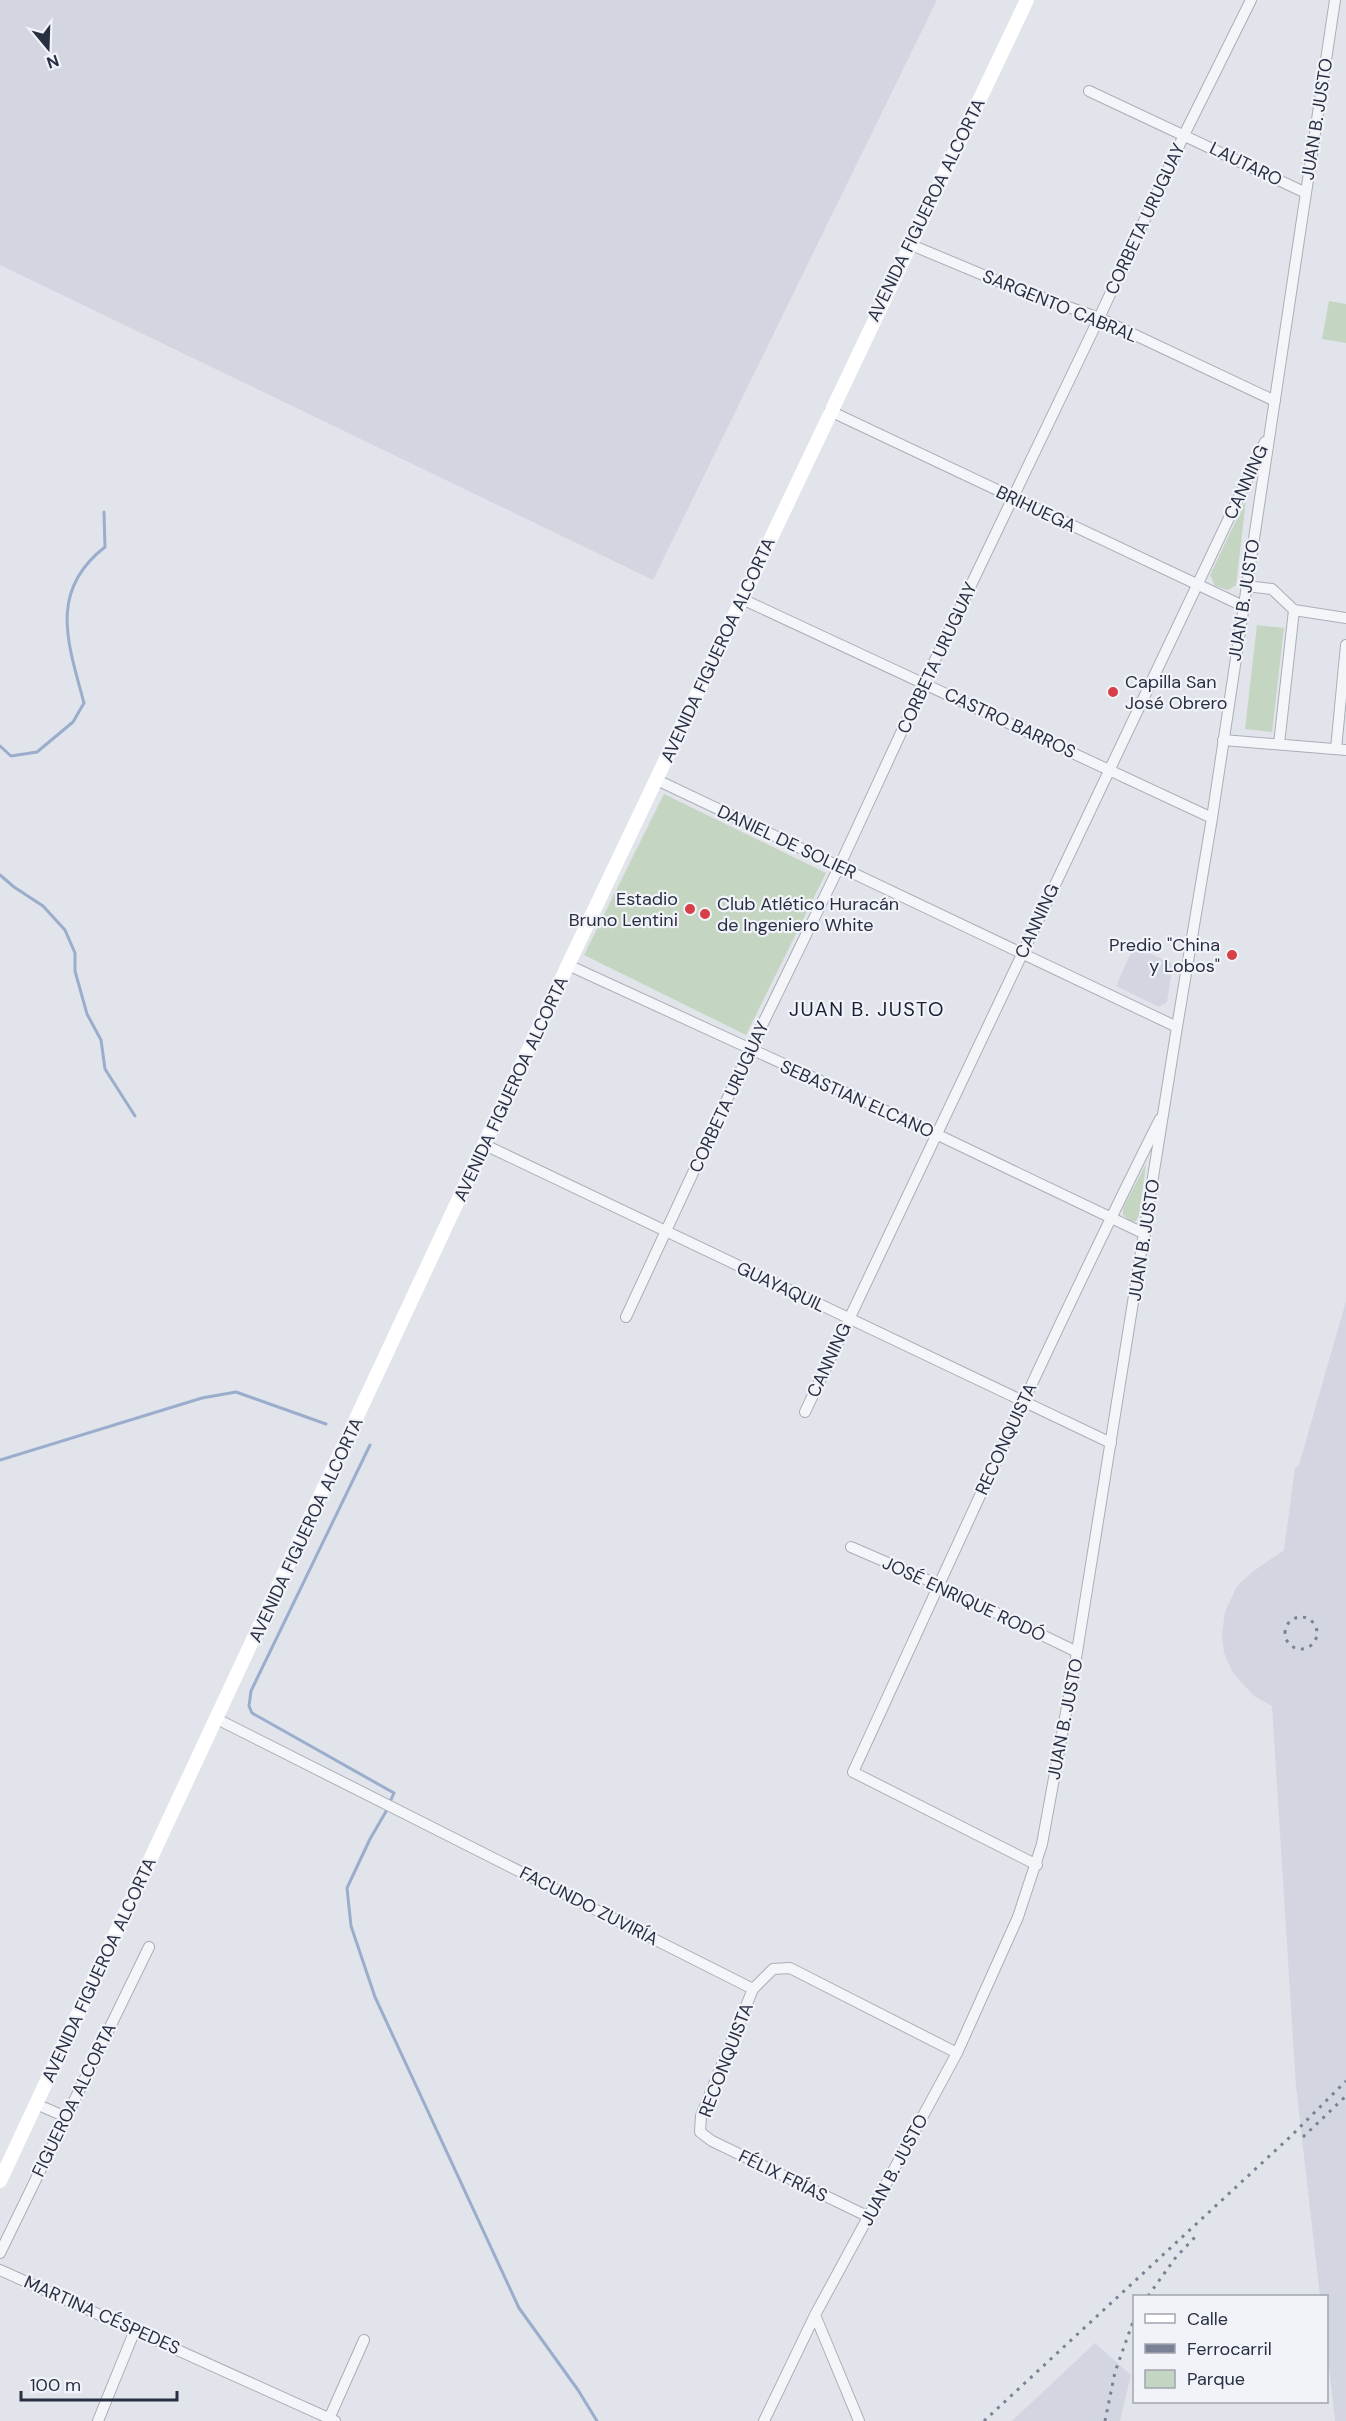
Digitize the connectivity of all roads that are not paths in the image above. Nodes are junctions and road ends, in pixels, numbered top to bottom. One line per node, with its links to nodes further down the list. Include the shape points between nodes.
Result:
1 (1027, 0): 7 (main road, AVENIDA FIGUEROA ALCORTA)
2 (1251, 0): 5 (street, CORBETA URUGUAY)
3 (1335, 0): 6 (street, JUAN B. JUSTO)
4 (1089, 91): 5 (street, LAUTARO)
5 (1184, 135): 6 (street, LAUTARO); 8 (street, CORBETA URUGUAY)
6 (1306, 193): 9 (street, JUAN B. JUSTO)
7 (909, 243): 8 (street, SARGENTO CABRAL, via 1007,285); 10 (main road, AVENIDA FIGUEROA ALCORTA)
8 (1099, 318): 9 (street, SARGENTO CABRAL); 12 (street, CORBETA URUGUAY)
9 (1275, 401): 11 (street, JUAN B. JUSTO)
10 (830, 411): 12 (street, BRIHUEGA); 15 (main road, AVENIDA FIGUEROA ALCORTA)
11 (1270, 431): 13 (street, CANNING); 14 (street, JUAN B. JUSTO)
12 (1013, 499): 13 (street, BRIHUEGA); 20 (street, CORBETA URUGUAY)
13 (1197, 586): 16 (street, BRIHUEGA); 24 (street, CANNING)
14 (1246, 586): 16 (street, JUAN B. JUSTO); 17 (street, via 1272,589)
15 (742, 599): 20 (street, CASTRO BARROS); 25 (main road, AVENIDA FIGUEROA ALCORTA)
16 (1243, 606): 21 (street, JUAN B. JUSTO)
17 (1294, 610): 18 (street); 22 (street)
18 (1346, 618)
19 (1346, 645): 23 (street)
20 (924, 682): 24 (street, CASTRO BARROS); 27 (street, CORBETA URUGUAY)
21 (1223, 740): 22 (street); 26 (street, JUAN B. JUSTO)
22 (1279, 744): 23 (street)
23 (1341, 750)
24 (1110, 769): 26 (street, CASTRO BARROS); 28 (street, CANNING)
25 (657, 780): 27 (street, DANIEL DE SOLIER); 29 (main road, AVENIDA FIGUEROA ALCORTA)
26 (1212, 818): 30 (street, JUAN B. JUSTO)
27 (839, 867): 28 (street, DANIEL DE SOLIER); 31 (street, CORBETA URUGUAY)
28 (1023, 953): 30 (street, DANIEL DE SOLIER); 33 (street, CANNING)
29 (568, 965): 31 (street, SEBASTIAN ELCANO); 34 (main road, AVENIDA FIGUEROA ALCORTA)
30 (1177, 1027): 32 (street, JUAN B. JUSTO)
31 (750, 1050): 33 (street, SEBASTIAN ELCANO); 36 (street, CORBETA URUGUAY)
32 (1165, 1109): 35 (street, RECONQUISTA); 37 (street, JUAN B. JUSTO)
33 (936, 1134): 35 (street, SEBASTIAN ELCANO); 39 (street, CANNING)
34 (485, 1145): 36 (street, GUAYAQUIL); 46 (main road, AVENIDA FIGUEROA ALCORTA)
35 (1110, 1218): 37 (street, SEBASTIAN ELCANO); 40 (street, RECONQUISTA)
36 (667, 1232): 38 (street, CORBETA URUGUAY); 39 (street, GUAYAQUIL)
37 (1145, 1234): 42 (street, JUAN B. JUSTO)
38 (626, 1317)
39 (849, 1319): 40 (street, GUAYAQUIL); 41 (street, CANNING)
40 (1023, 1402): 42 (street, GUAYAQUIL); 44 (street, RECONQUISTA)
41 (805, 1412)
42 (1111, 1443): 45 (street, JUAN B. JUSTO)
43 (851, 1547): 44 (street, JOSÉ ENRIQUE RODÓ)
44 (939, 1586): 45 (street, JOSÉ ENRIQUE RODÓ); 47 (street, RECONQUISTA, via 854,1772)
45 (1077, 1652): 47 (street, JUAN B. JUSTO)
46 (218, 1719): 49 (street, FACUNDO ZUVIRÍA); 51 (main road, AVENIDA FIGUEROA ALCORTA)
47 (1037, 1865): 50 (street, JUAN B. JUSTO)
48 (149, 1947): 52 (street, FIGUEROA ALCORTA)
49 (753, 1989): 50 (street, via 773,1969 790,1968); 53 (street, RECONQUISTA, via 701,2116)
50 (957, 2053): 55 (street, JUAN B. JUSTO)
51 (36, 2104): 52 (street); 54 (main road, AVENIDA FIGUEROA ALCORTA)
52 (66, 2117): 56 (street, FIGUEROA ALCORTA)
53 (700, 2132): 55 (street, FÉLIX FRÍAS, via 712,2142)
54 (0, 2181)
55 (868, 2217): 58 (street, JUAN B. JUSTO)
56 (0, 2253)
57 (0, 2270): 59 (street, MARTINA CÉSPEDES)
58 (815, 2315): 63 (street, JUAN B. JUSTO); 64 (street)
59 (135, 2330): 61 (street, MARTINA CÉSPEDES); 62 (street)
60 (364, 2340): 61 (street)
61 (331, 2420)
62 (98, 2421)
63 (764, 2421)
64 (859, 2421)

